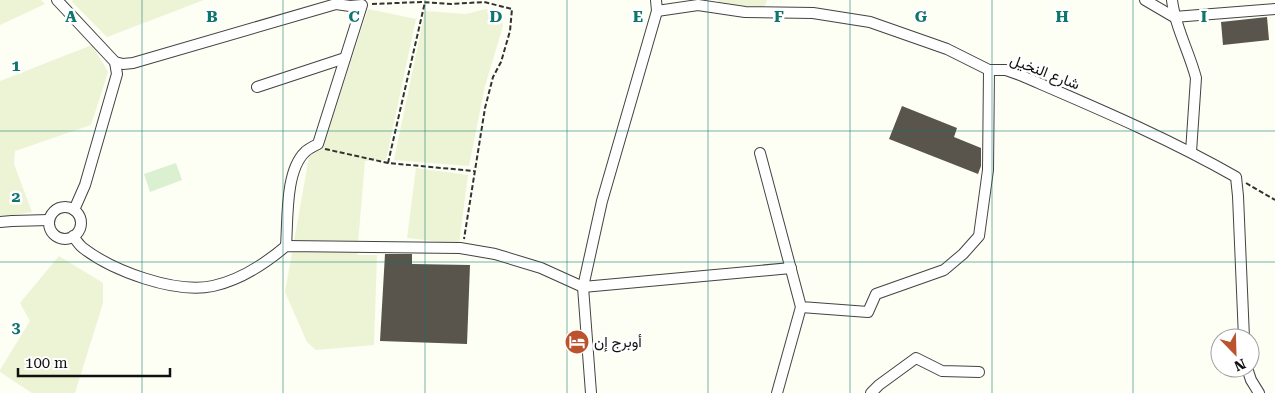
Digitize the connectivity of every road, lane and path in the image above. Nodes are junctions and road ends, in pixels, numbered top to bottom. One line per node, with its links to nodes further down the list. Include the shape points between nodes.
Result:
1 (57, 0): 11 (street)
2 (656, 0): 8 (street)
3 (1145, 0): 9 (street)
4 (1172, 0): 9 (street)
5 (425, 2): 6 (path); 17 (path); 18 (path, via 484,2 512,9 506,46 485,108)
6 (362, 5): 10 (street); 11 (street, via 336,4 133,63)
7 (1275, 9): 9 (street)
8 (657, 11): 12 (street, شارع النخيل, via 698,5 745,12 813,13 870,22 947,49); 28 (street, via 602,200)
9 (1174, 17): 15 (street, via 1196,78)
10 (345, 58): 13 (street); 14 (street, via 318,144)
11 (115, 62): 21 (street, via 117,74)
12 (990, 70): 15 (street, شارع النخيل, via 1006,70 1020,75); 29 (street, via 988,170 979,236 944,270 876,294 868,312)
13 (257, 87)
14 (313, 147): 17 (path); 25 (street, via 304,152 296,165)
15 (1191, 152): 19 (street, شارع النخيل)
16 (760, 153): 27 (street)
17 (388, 163): 18 (path)
18 (475, 171): 26 (path)
19 (1236, 177): 20 (path); 30 (street)
20 (1275, 200)
21 (74, 210): 22 (street, via 59,208); 24 (street, via 81,223)
22 (49, 220): 23 (street); 24 (street, via 54,234 63,238)
23 (0, 222)
24 (73, 236): 25 (street, via 82,247 116,268 163,284 196,288 226,282 248,272)
25 (286, 246): 26 (street)
26 (463, 248): 28 (street, via 541,268)
27 (791, 268): 28 (street); 29 (street)
28 (583, 288): 33 (street)
29 (801, 307): 34 (street)
30 (1244, 328)
31 (979, 372): 35 (street, via 942,371 916,358)
32 (1250, 378): 36 (street)
33 (593, 393)
34 (777, 393)
35 (872, 393)
36 (1258, 393)

